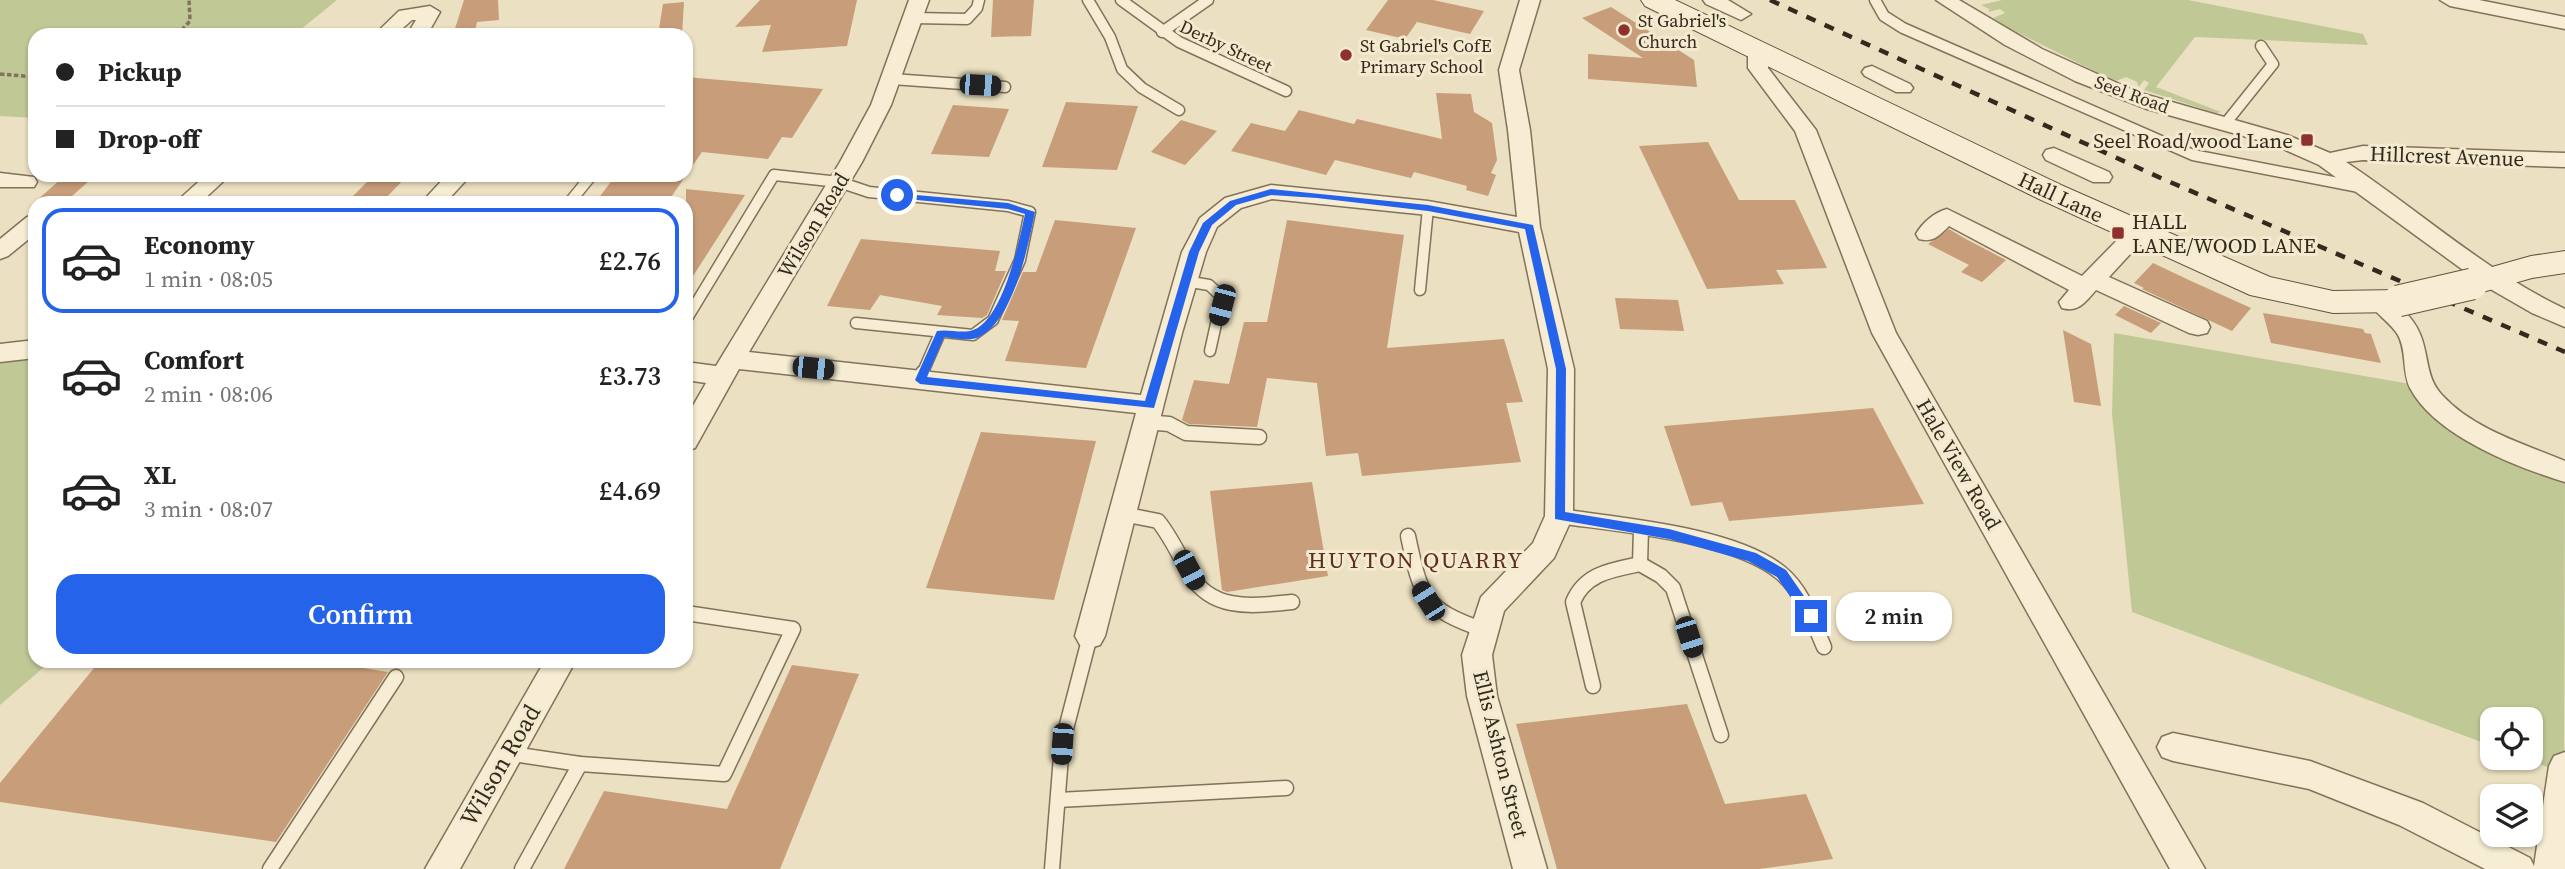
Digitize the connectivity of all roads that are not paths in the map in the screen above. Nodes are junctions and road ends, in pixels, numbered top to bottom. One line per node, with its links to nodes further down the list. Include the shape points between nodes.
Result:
1 (979, 0): 10 (lane, via 967,19)
2 (1088, 0): 21 (lane, via 1122,69 1142,88)
3 (1121, 0): 15 (lane, Derby Street)
4 (1208, 0): 15 (lane)
5 (1531, 0): 42 (street, Ellis Ashton Street, via 1509,70)
6 (1654, 0): 11 (street, Hall Lane)
7 (1875, 0): 34 (lane, via 1884,16 1903,28 2193,155)
8 (1946, 0): 22 (street, Seel Road, via 2079,75 2130,96)
9 (2450, 0): 12 (street)
10 (916, 9): 18 (street, Wilson Road)
11 (1719, 10): 17 (street, Hall Lane)
12 (2565, 23)
13 (392, 28): 14 (street, via 407,15 430,12)
14 (421, 28)
15 (1162, 32): 20 (lane, Derby Street, via 1193,51)
16 (2261, 46): 22 (lane, via 2273,64)
17 (1758, 49): 35 (street, Hall Lane, via 1881,85); 93 (street, Hale View Road, via 1758,68 1805,130 1884,333)
18 (892, 79): 19 (lane); 33 (street, Wilson Road)
19 (1006, 86)
20 (1286, 91)
21 (1180, 110)
22 (2225, 124): 25 (street, Seel Road, via 2296,145)
23 (2054, 155): 26 (street)
24 (2565, 160): 25 (street, Hillcrest Avenue, via 2363,153)
25 (2330, 161): 34 (street, Seel Road)
26 (2078, 166): 27 (street); 35 (street)
27 (2101, 177)
28 (0, 180): 29 (street)
29 (26, 182)
30 (211, 182): 36 (street)
31 (453, 182): 37 (street)
32 (586, 182): 38 (lane)
33 (839, 182): 53 (lane, via 774,175); 57 (lane, via 869,192 1030,212 1020,260 993,320 973,335); 61 (street, Wilson Road)
34 (2367, 188): 49 (street, Seel Road)
35 (2050, 192): 44 (street, Hall Lane)
36 (194, 196)
37 (439, 196)
38 (575, 196)
39 (1925, 205): 41 (street)
40 (1428, 208): 42 (street); 48 (street, via 1271,192 1246,199 1233,203 1208,223); 50 (lane)
41 (1947, 216): 45 (street); 51 (street)
42 (1529, 227): 69 (street, Ellis Ashton Street, via 1561,369)
43 (28, 228): 46 (street)
44 (2137, 233): 51 (street); 52 (street, Hall Lane, via 2262,287 2333,302)
45 (1927, 234)
46 (0, 251)
47 (2565, 262): 49 (street, Hall Lane)
48 (1185, 281): 59 (lane, via 1209,285 1222,297); 64 (street)
49 (2481, 281): 52 (street, Hall Lane, bridge); 54 (street, Seel Road)
50 (1420, 290)
51 (2083, 290): 56 (street)
52 (2389, 302): 67 (street, via 2412,339 2422,386 2440,411)
53 (693, 308)
54 (2565, 319)
55 (856, 323): 57 (lane)
56 (2198, 327)
57 (940, 333): 63 (lane)
58 (28, 348): 60 (street)
59 (1210, 351)
60 (0, 353)
61 (727, 368): 62 (street); 63 (street); 65 (street, Wilson Road)
62 (693, 370)
63 (920, 380): 64 (street)
64 (1147, 413): 66 (lane, via 1186,433); 68 (street)
65 (693, 429)
66 (1259, 438)
67 (2565, 472)
68 (1122, 513): 73 (lane, via 1158,521 1177,544 1196,583 1223,603 1239,607); 76 (street)
69 (1559, 516): 70 (lane); 75 (street, Ellis Ashton Street, via 1544,550 1492,605)
70 (1641, 528): 72 (lane); 77 (lane, via 1737,551 1766,563 1792,586)
71 (1408, 536): 75 (lane, via 1419,587 1435,610)
72 (1640, 564): 80 (lane, via 1603,572 1577,588 1573,602); 81 (lane, via 1673,588)
73 (1292, 602)
74 (693, 614): 84 (lane, via 793,629 724,774)
75 (1484, 630): 92 (street, Ellis Ashton Street, via 1477,655 1482,696)
76 (1090, 636): 87 (lane, via 1062,744)
77 (1824, 647)
78 (556, 668): 83 (street, Wilson Road)
79 (396, 677): 88 (lane)
80 (1593, 686)
81 (1721, 735)
82 (2173, 747): 94 (street, via 2311,775 2411,814)
83 (506, 753): 84 (lane); 89 (street, Wilson Road)
84 (580, 764): 90 (lane)
85 (2565, 766): 95 (street)
86 (1286, 788): 87 (lane)
87 (1058, 800): 91 (lane)
88 (270, 869)
89 (442, 869)
90 (522, 869)
91 (1052, 869)
92 (1530, 869)
93 (2188, 869)
94 (2518, 869)
95 (2550, 869)

